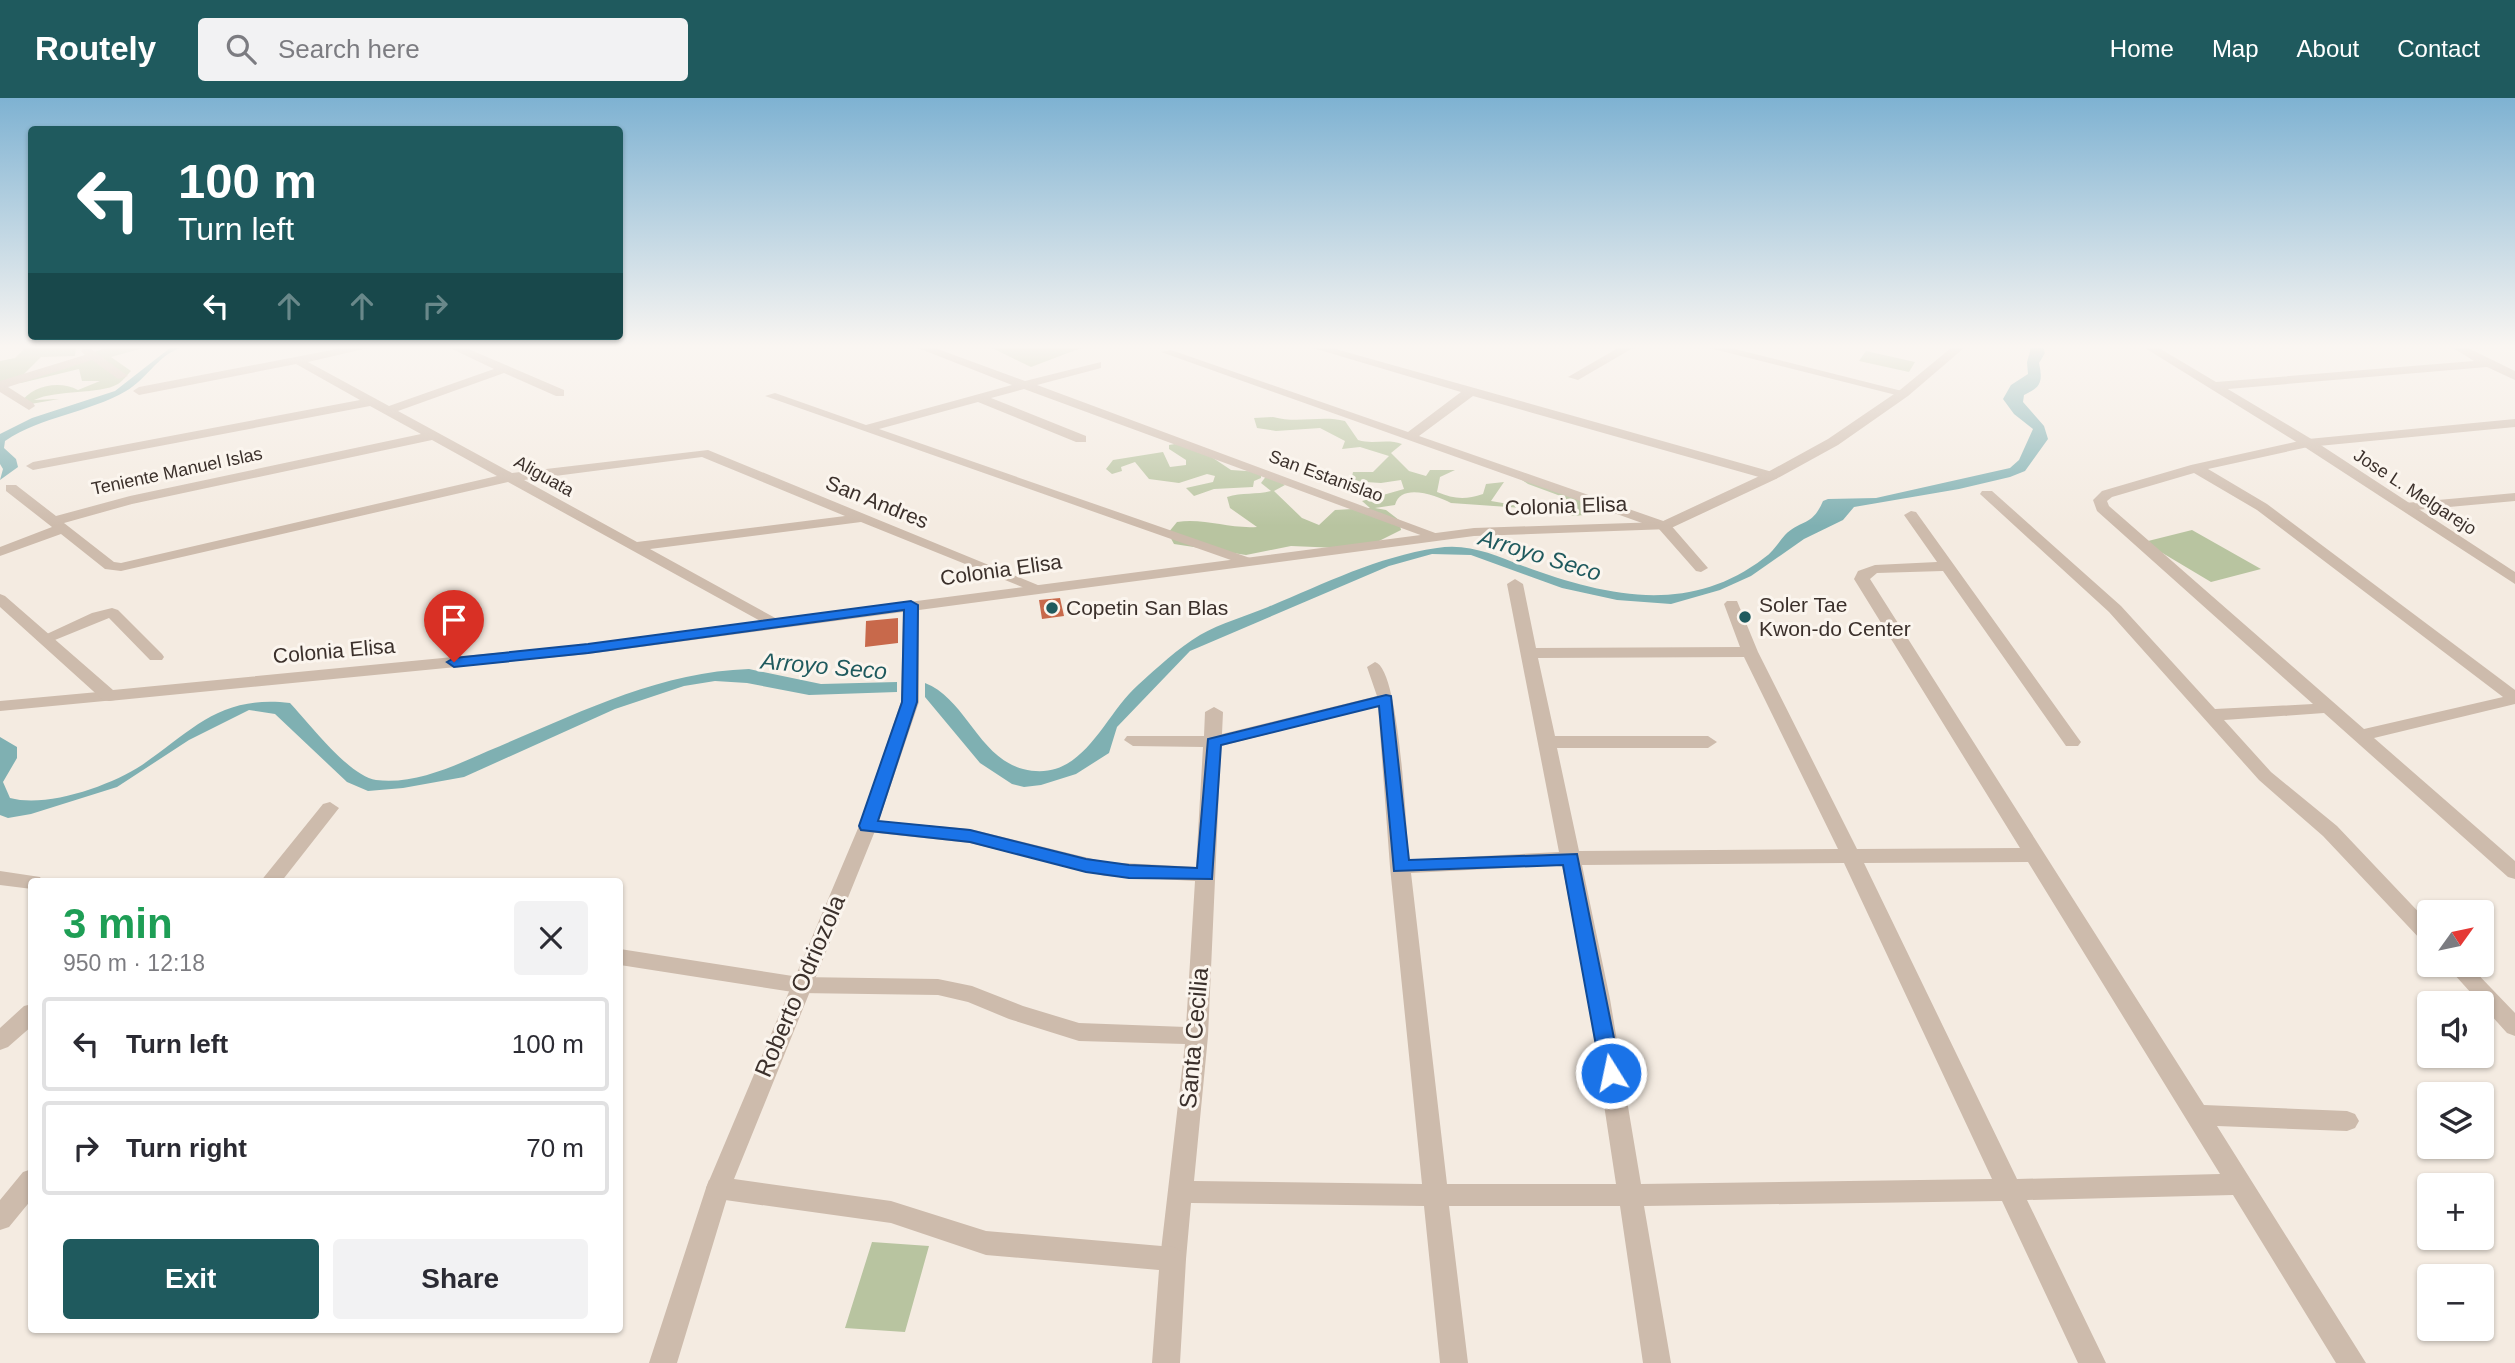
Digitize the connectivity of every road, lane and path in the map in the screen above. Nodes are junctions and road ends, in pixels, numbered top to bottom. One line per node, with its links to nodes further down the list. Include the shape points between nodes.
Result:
1 (343, 407): 20 (street)
2 (379, 407): 13 (street, Aliguata)
3 (397, 407): 13 (street)
4 (802, 407): 15 (street)
5 (947, 407): 15 (street)
6 (1003, 407): 18 (street)
7 (1086, 407): 32 (street, San Estanislao)
8 (1324, 407): 17 (street)
9 (1449, 407): 17 (street)
10 (1528, 407): 22 (street)
11 (1884, 407): 22 (street, Colonia Elisa)
12 (2250, 407): 19 (street, Jose L. Melgarejo)
13 (386, 411): 16 (street, Aliguata)
14 (2515, 423): 19 (street)
15 (865, 429): 35 (street)
16 (432, 436): 23 (street, Aliguata); 30 (street, Teniente Manuel Islas, via 130,500)
17 (1409, 437): 31 (street)
18 (1081, 439)
19 (2308, 443): 21 (street); 27 (street, Jose L. Melgarejo)
20 (33, 466)
21 (2196, 468): 52 (street, via 2262,507); 54 (street, via 2107,495 2100,500 2102,508)
22 (1771, 476): 31 (street, Colonia Elisa)
23 (508, 478): 29 (street, San Andres, via 703,453); 30 (street, via 121,566 110,566); 33 (street, Aliguata)
24 (11, 488): 30 (street)
25 (1987, 495): 56 (street, via 2115,609)
26 (2515, 497): 27 (street)
27 (2405, 507): 38 (street, Jose L. Melgarejo)
28 (1911, 515): 36 (street)
29 (859, 518): 33 (street); 40 (street, San Andres)
30 (59, 524): 34 (street, Teniente Manuel Islas)
31 (1664, 526): 32 (street, Colonia Elisa); 37 (street)
32 (1439, 537): 35 (street, Colonia Elisa)
33 (633, 547): 44 (street, Aliguata)
34 (0, 552)
35 (1245, 561): 40 (street, Colonia Elisa)
36 (1944, 566): 62 (street); 65 (street, via 1875,569 1862,579)
37 (1701, 568)
38 (2515, 579)
39 (1515, 584): 47 (street)
40 (1037, 589): 43 (street, Colonia Elisa)
41 (0, 599): 45 (street)
42 (1732, 604): 46 (street)
43 (911, 605): 44 (street, Colonia Elisa); 64 (street, Roberto Odriozola, via 909,702)
44 (773, 624): 50 (street, Colonia Elisa, via 588,649)
45 (44, 639): 48 (street, via 112,613); 50 (street)
46 (1750, 652): 47 (street); 66 (street)
47 (1531, 653): 60 (street)
48 (156, 657)
49 (1375, 667): 51 (street)
50 (109, 696): 53 (street, Colonia Elisa)
51 (1386, 699): 59 (street); 68 (street)
52 (2515, 699): 57 (street)
53 (0, 706)
54 (2328, 708): 56 (street); 57 (street)
55 (1214, 712): 59 (street, Santa Cecilia)
56 (2210, 715): 74 (street, via 2264,776 2330,831)
57 (2359, 736): 69 (street)
58 (1133, 740): 59 (street)
59 (1213, 742): 70 (street, Santa Cecilia)
60 (1547, 742): 61 (street); 67 (street)
61 (1708, 742)
62 (2073, 742)
63 (330, 808): 72 (street)
64 (867, 826): 70 (street, via 970,836 1105,869); 77 (street, Roberto Odriozola)
65 (2037, 855): 66 (street); 82 (street)
66 (1852, 857): 67 (street); 87 (street)
67 (1570, 858): 68 (street); 90 (street)
68 (1400, 867): 89 (street)
69 (2515, 872)
70 (1205, 874): 80 (street, Santa Cecilia)
71 (0, 878): 73 (street)
72 (274, 878)
73 (28, 881)
74 (2417, 923)
75 (623, 957): 77 (street)
76 (2467, 977): 79 (street)
77 (799, 985): 80 (street, via 938,987 972,994 1079,1032); 86 (street, Roberto Odriozola)
78 (28, 1016): 81 (street)
79 (2515, 1027)
80 (1197, 1036): 88 (street, Santa Cecilia)
81 (0, 1041)
82 (2198, 1115): 83 (street); 84 (street)
83 (2347, 1121)
84 (2241, 1184): 87 (street); 98 (street)
85 (28, 1185): 91 (street)
86 (718, 1188): 92 (street, via 891,1212 986,1243); 93 (street, Roberto Odriozola)
87 (2012, 1191): 90 (street); 97 (street)
88 (1180, 1192): 89 (street); 92 (street, Santa Cecilia)
89 (1436, 1196): 90 (street); 95 (street)
90 (1632, 1196): 96 (street)
91 (0, 1219)
92 (1173, 1259): 94 (street, Santa Cecilia)
93 (663, 1363)
94 (1166, 1363)
95 (1454, 1363)
96 (1657, 1363)
97 (2092, 1363)
98 (2352, 1363)

